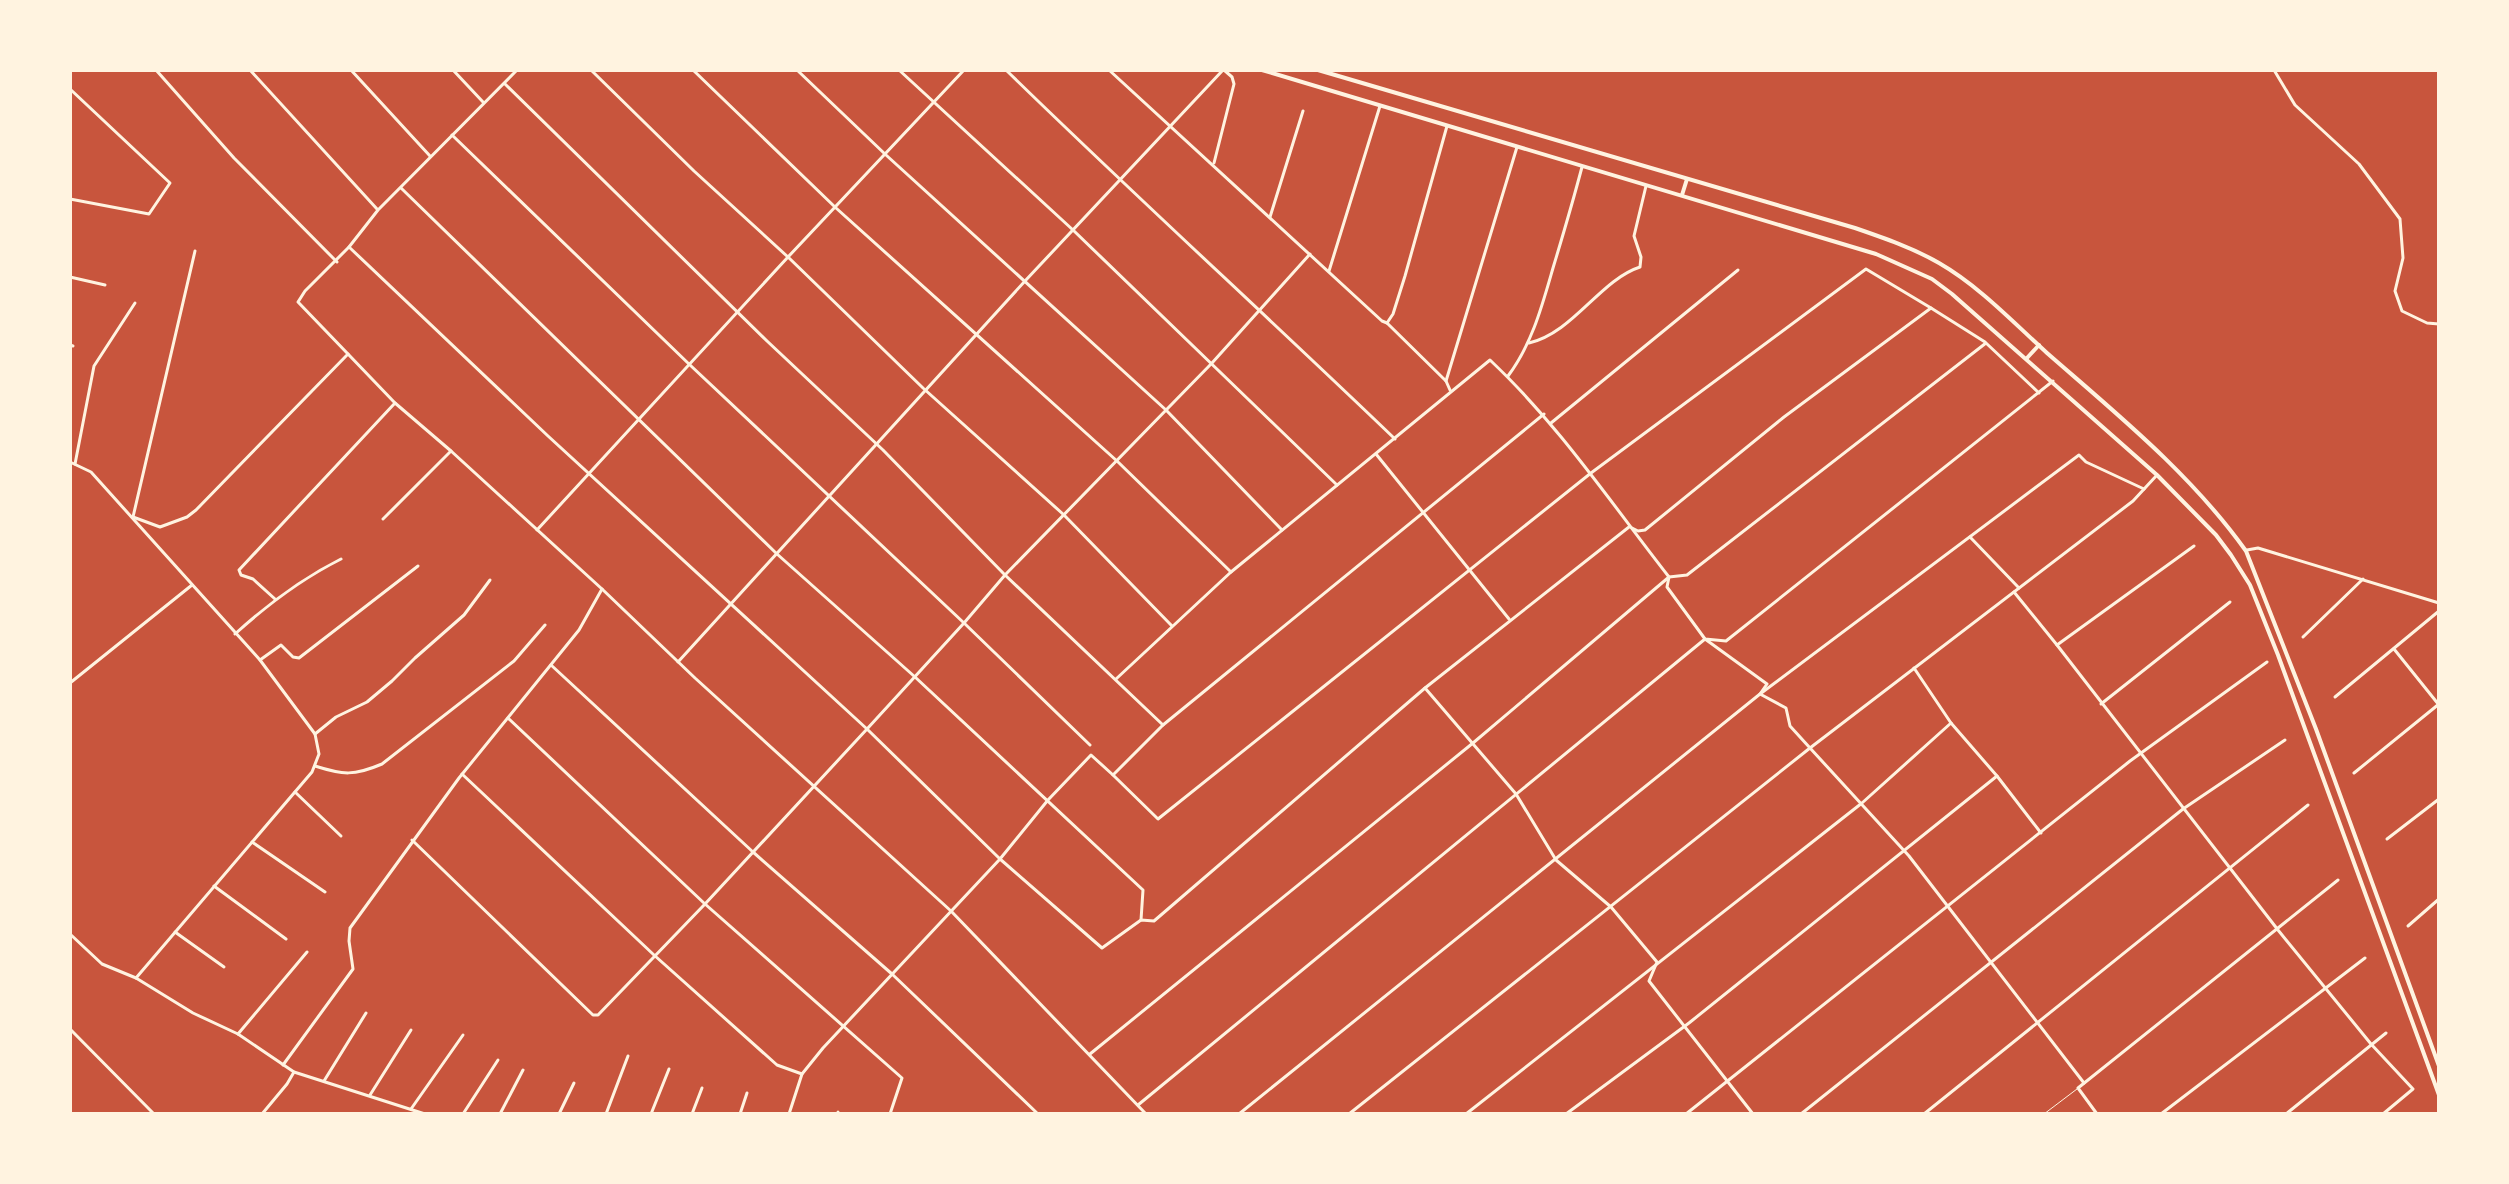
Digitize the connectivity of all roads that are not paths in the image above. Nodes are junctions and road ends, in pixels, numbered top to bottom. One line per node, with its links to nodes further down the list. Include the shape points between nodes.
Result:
1 (156, 70): 45 (street)
2 (250, 70): 38 (street)
3 (351, 70): 28 (street)
4 (453, 70): 19 (street)
5 (517, 70): 17 (street)
6 (591, 70): 44 (street)
7 (693, 70): 37 (street)
8 (797, 70): 27 (street)
9 (899, 70): 20 (street)
10 (964, 70): 20 (street)
11 (1006, 70): 32 (street)
12 (1109, 70): 23 (street)
13 (1224, 70): 23 (street); 29 (street, via 1234,84)
14 (1262, 70): 21 (main road)
15 (1318, 70): 31 (main road)
16 (2274, 70): 56 (street, via 2295,105 2359,164 2400,219 2403,258 2395,291 2402,311)
17 (505, 84): 19 (street); 54 (street)
18 (70, 89): 36 (street, via 170,183 149,214)
19 (484, 103): 25 (street)
20 (934, 104): 27 (street); 40 (street)
21 (1380, 106): 24 (main road); 47 (street)
22 (1303, 111): 39 (street)
23 (1171, 125): 29 (street); 32 (street)
24 (1447, 126): 26 (main road); 55 (street)
25 (452, 135): 28 (street); 64 (street)
26 (1517, 147): 30 (main road); 66 (street)
27 (886, 155): 37 (street); 49 (street)
28 (430, 157): 34 (street)
29 (1214, 165): 39 (street)
30 (1582, 167): 33 (main road); 58 (street)
31 (1687, 179): 35 (main road); 60 (main road, via 1916,251 1963,280)
32 (1118, 180): 40 (street); 52 (street)
33 (1646, 186): 35 (main road); 58 (street, via 1634,236 1640,267 1549,336)
34 (401, 188): 38 (street); 74 (street)
35 (1682, 195): 62 (main road, via 1908,267 1952,294)
36 (70, 199)
37 (836, 208): 44 (street); 57 (street)
38 (378, 210): 41 (street)
39 (1270, 217): 43 (street)
40 (1073, 230): 49 (street); 63 (street)
41 (349, 247): 45 (street); 83 (street)
42 (195, 251): 90 (street)
43 (1310, 254): 47 (street); 52 (street)
44 (788, 257): 54 (street); 68 (street)
45 (337, 262): 61 (street, via 298,302)
46 (1738, 270): 75 (street)
47 (1329, 271): 55 (street)
48 (70, 277): 50 (street)
49 (1025, 281): 57 (street); 72 (street)
50 (105, 285)
51 (135, 303): 81 (street, via 94,366)
52 (1259, 308): 63 (street); 76 (street)
53 (1931, 308): 59 (street); 82 (street, via 1866,269); 92 (street, via 1784,417 1645,530)
54 (739, 312): 64 (street); 77 (street)
55 (1387, 323): 66 (street)
56 (2439, 324)
57 (976, 334): 68 (street); 80 (street)
58 (1529, 343): 65 (street)
59 (1986, 343): 70 (street); 104 (street, via 1687,575)
60 (2039, 345): 62 (main road); 97 (main road, via 2177,467)
61 (348, 354): 71 (street); 90 (street, via 187,517 160,527)
62 (2027, 358): 67 (main road)
63 (1212, 363): 72 (street); 85 (street)
64 (690, 365): 74 (street); 87 (street)
65 (1508, 376): 69 (street, via 1490,360); 73 (street)
66 (1446, 381): 69 (street)
67 (2053, 381): 70 (street); 84 (main road)
68 (925, 390): 77 (street); 89 (street)
69 (1450, 391): 76 (street)
70 (2039, 393): 122 (street, via 1726,641)
71 (395, 403): 78 (street); 111 (street, via 239,570)
72 (1166, 410): 80 (street); 94 (street)
73 (1544, 414): 75 (street); 88 (street)
74 (640, 418): 83 (street); 98 (street)
75 (1551, 423): 82 (street)
76 (1395, 439): 79 (street)
77 (876, 444): 87 (street); 103 (street)
78 (451, 451): 91 (street); 93 (street)
79 (1376, 454): 85 (street); 88 (street)
80 (1117, 461): 89 (street); 102 (street)
81 (73, 463): 90 (street, via 91,472)
82 (1591, 473): 92 (street); 101 (street)
83 (591, 474): 93 (street); 114 (street)
84 (2157, 475): 86 (street); 131 (main road, via 2231,555 2250,585)
85 (1337, 485): 94 (street)
86 (2144, 489): 95 (street, via 2079,455); 108 (street)
87 (829, 496): 98 (street); 117 (street)
88 (1423, 512): 101 (street); 142 (street)
89 (1064, 515): 103 (street); 119 (street)
90 (133, 517): 107 (street)
91 (383, 519)
92 (1629, 527): 104 (street); 116 (street)
93 (537, 530): 109 (street)
94 (1282, 530): 102 (street)
95 (1970, 537): 108 (street); 136 (street)
96 (2194, 546): 123 (street)
97 (2246, 551): 105 (street, via 2258,548); 130 (main road)
98 (777, 554): 114 (street); 132 (street)
99 (341, 559): 111 (street)
100 (418, 566): 125 (street, via 299,658 281,645)
101 (1470, 569): 116 (street); 153 (street, via 1158,819)
102 (1231, 572): 119 (street)
103 (1005, 575): 117 (street); 133 (street)
104 (1669, 577): 122 (street, via 1667,587); 146 (street)
105 (2363, 579): 113 (street); 121 (street)
106 (490, 580): 144 (street, via 464,615 392,681)
107 (192, 585): 120 (street); 134 (street)
108 (2019, 588): 110 (street)
109 (602, 589): 126 (street); 128 (street)
110 (2014, 592): 123 (street); 129 (street)
111 (275, 599): 120 (street)
112 (2230, 602): 138 (street)
113 (2439, 603)
114 (729, 604): 126 (street); 143 (street)
115 (2439, 611): 124 (street)
116 (1510, 621): 135 (street)
117 (964, 623): 132 (street); 147 (street)
118 (545, 625): 150 (street, via 514,661 382,764 358,774)
119 (1173, 626): 133 (street)
120 (235, 634): 125 (street)
121 (2303, 637)
122 (1705, 639): 136 (street, via 1767,684); 157 (street)
123 (2057, 645): 138 (street)
124 (2393, 648): 137 (street); 139 (street)
125 (260, 660): 144 (street)
126 (678, 662): 155 (street)
127 (2267, 662): 149 (street)
128 (551, 665): 140 (street); 168 (street)
129 (1914, 668): 141 (street); 148 (street)
130 (2293, 668): 131 (street); 210 (main road)
131 (2284, 673): 223 (main road)
132 (915, 677): 143 (street); 159 (street)
133 (1116, 679): 142 (street)
134 (70, 683)
135 (1425, 688): 146 (street); 181 (street, via 1154,921)
136 (1760, 694): 148 (street, via 1786,708 1790,726); 171 (street)
137 (2335, 697)
138 (2101, 704): 149 (street)
139 (2439, 704): 151 (street)
140 (508, 718): 152 (street); 177 (street)
141 (1951, 723): 154 (street); 160 (street)
142 (1163, 725): 153 (street)
143 (867, 729): 155 (street); 170 (street)
144 (315, 734): 150 (street)
145 (2285, 740): 162 (street)
146 (1473, 743): 157 (street); 206 (street)
147 (1090, 745)
148 (1810, 748): 160 (street); 178 (street)
149 (2141, 755): 162 (street); 163 (street)
150 (315, 766): 156 (street)
151 (2354, 773)
152 (462, 774): 166 (street); 188 (street)
153 (1113, 775): 159 (street, via 1091,755)
154 (1997, 776): 163 (street); 169 (street)
155 (814, 786): 168 (street); 180 (street)
156 (295, 792): 164 (street); 167 (street)
157 (1516, 794): 171 (street); 224 (street)
158 (2439, 799): 165 (street)
159 (1048, 800): 170 (street); 181 (street, via 1143,890)
160 (1862, 803): 169 (street); 190 (street)
161 (2308, 805): 172 (street)
162 (2183, 809): 172 (street); 191 (street)
163 (2041, 833): 179 (street)
164 (341, 836)
165 (2387, 839)
166 (412, 840): 188 (street, via 593,1015 601,1013); 209 (street, via 350,928 353,969)
167 (252, 842): 174 (street); 175 (street)
168 (753, 852): 177 (street); 193 (street)
169 (1905, 852): 179 (street); 199 (street)
170 (1000, 859): 180 (street); 181 (street, via 1102,948)
171 (1556, 860): 178 (street); 240 (street)
172 (2230, 870): 183 (street); 197 (street)
173 (2338, 880): 183 (street)
174 (214, 886): 184 (street); 186 (street)
175 (325, 892)
176 (2439, 899): 182 (street)
177 (705, 904): 188 (street); 198 (street)
178 (1611, 907): 190 (street); 241 (street)
179 (1949, 907): 191 (street); 215 (street)
180 (951, 911): 193 (street); 206 (street)
181 (1141, 920)
182 (2408, 926)
183 (2278, 930): 195 (street); 218 (street)
184 (175, 932): 192 (street); 194 (street)
185 (70, 934): 194 (street, via 102,964)
186 (286, 939)
187 (307, 952): 203 (street)
188 (654, 955): 214 (street, via 777,1065)
189 (2365, 958): 195 (street)
190 (1657, 962): 199 (street, via 1649,981); 242 (street)
191 (1992, 963): 197 (street); 246 (street)
192 (224, 967)
193 (892, 974): 198 (street); 238 (street)
194 (136, 978): 203 (street)
195 (2324, 988): 205 (street); 250 (street)
196 (366, 1013): 216 (street)
197 (2039, 1023): 218 (street); 247 (street)
198 (844, 1026): 214 (street); 237 (street, via 902,1078)
199 (1685, 1026): 215 (street); 243 (street)
200 (70, 1029): 226 (street)
201 (411, 1030): 222 (street)
202 (2386, 1033): 205 (street)
203 (238, 1034): 209 (street)
204 (463, 1035): 225 (street)
205 (2371, 1044): 251 (street); 252 (street, via 2413,1089)
206 (1090, 1054): 224 (street)
207 (628, 1056): 232 (street)
208 (498, 1060): 229 (street)
209 (283, 1065): 213 (street)
210 (2439, 1066)
211 (669, 1069): 233 (street)
212 (523, 1070): 230 (street)
213 (294, 1072): 216 (street); 227 (street)
214 (802, 1074): 236 (street)
215 (1727, 1080): 244 (street); 245 (street)
216 (324, 1081): 222 (street)
217 (574, 1083): 231 (street)
218 (2084, 1083): 220 (street)
219 (702, 1088): 234 (street)
220 (2078, 1088): 248 (lane); 249 (street)
221 (747, 1093): 235 (street)
222 (370, 1095): 225 (street)
223 (2439, 1095)
224 (1138, 1105): 239 (street)
225 (411, 1109): 228 (street)
226 (154, 1114)
227 (262, 1114)
228 (425, 1114)
229 (463, 1114)
230 (500, 1114)
231 (559, 1114)
232 (606, 1114)
233 (651, 1114)
234 (692, 1114)
235 (740, 1114)
236 (789, 1114)
237 (890, 1114)
238 (1038, 1114)
239 (1146, 1114)
240 (1239, 1114)
241 (1349, 1114)
242 (1466, 1114)
243 (1566, 1114)
244 (1686, 1114)
245 (1753, 1114)
246 (1801, 1114)
247 (1924, 1114)
248 (2044, 1114)
249 (2097, 1114)
250 (2161, 1114)
251 (2286, 1114)
252 (2383, 1114)

